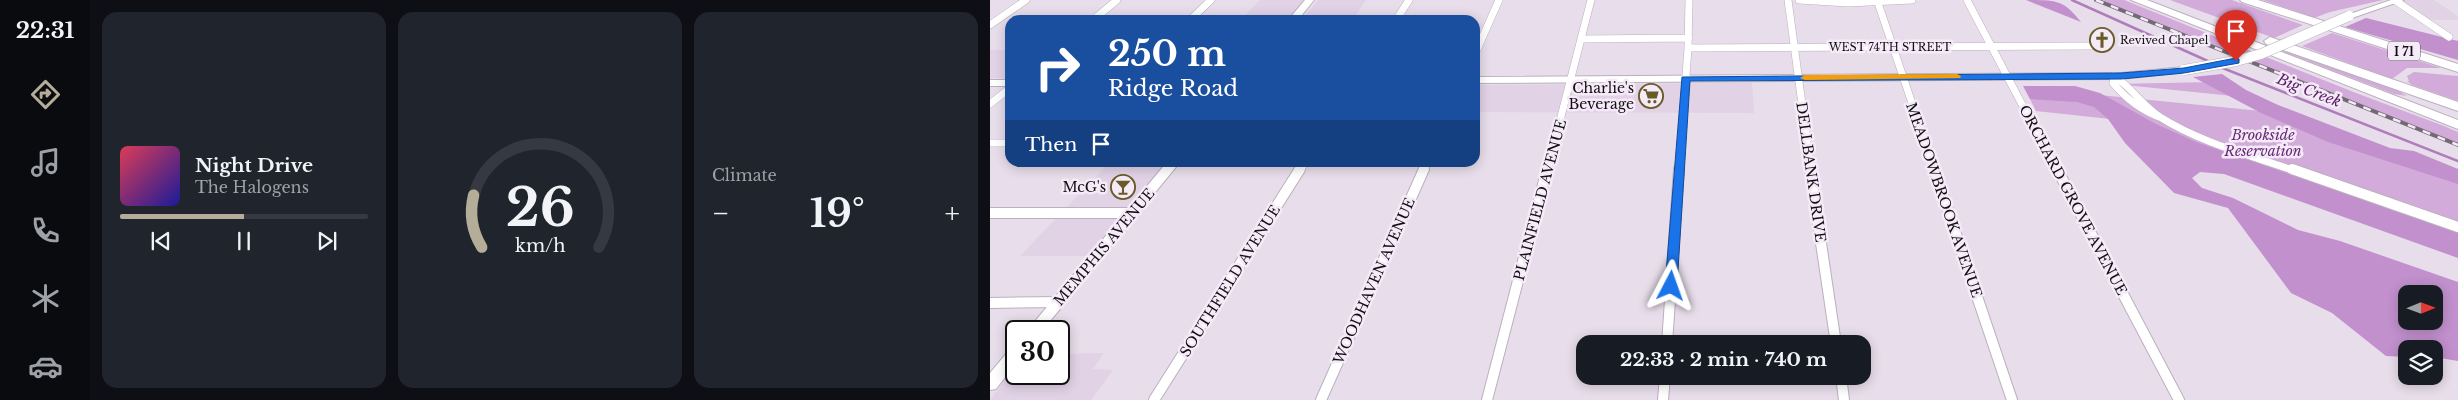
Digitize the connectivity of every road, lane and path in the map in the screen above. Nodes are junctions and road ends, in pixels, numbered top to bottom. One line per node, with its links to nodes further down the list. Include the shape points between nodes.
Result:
1 (1026, 0): 22 (street)
2 (1117, 0): 18 (street)
3 (1211, 0): 19 (street)
4 (1310, 0): 20 (main road)
5 (1409, 0): 21 (street)
6 (1499, 0): 26 (street)
7 (1591, 0): 25 (street, PLAINFIELD AVENUE)
8 (1689, 0): 24 (street)
9 (1788, 0): 30 (street, DELLBANK DRIVE)
10 (1799, 0): 17 (street)
11 (1912, 0): 17 (street)
12 (1967, 0): 28 (street, ORCHARD GROVE AVENUE)
13 (2137, 0): 45 (highway)
14 (2160, 0): 44 (highway)
15 (2246, 0): 32 (highway, I 71, via 2350,35)
16 (2398, 0): 23 (street); 34 (main road, bridge, via 2236,61 2184,70)
17 (1878, 1): 27 (street, MEADOWBROOK AVENUE)
18 (1099, 15)
19 (1195, 15)
20 (1297, 15)
21 (1399, 15)
22 (990, 25)
23 (2449, 37)
24 (1689, 38): 25 (street); 31 (street)
25 (1582, 39): 37 (street, PLAINFIELD AVENUE)
26 (1480, 43)
27 (1893, 46): 28 (street, WEST 74TH STREET); 30 (street, WEST 74TH STREET); 35 (street, MEADOWBROOK AVENUE)
28 (1992, 46): 29 (street, WEST 74TH STREET); 33 (street, ORCHARD GROVE AVENUE)
29 (2092, 46)
30 (1793, 47): 31 (street, WEST 74TH STREET); 36 (street, DELLBANK DRIVE)
31 (1688, 48): 38 (street)
32 (2458, 66)
33 (2008, 76): 34 (main road); 35 (main road); 69 (street, ORCHARD GROVE AVENUE)
34 (2114, 76): 53 (street, via 2113,83 2141,111 2196,136)
35 (1903, 77): 36 (main road); 68 (street, MEADOWBROOK AVENUE)
36 (1797, 78): 38 (main road); 58 (street, DELLBANK DRIVE)
37 (1572, 79): 38 (main road); 39 (main road); 65 (street, PLAINFIELD AVENUE)
38 (1686, 79): 57 (street)
39 (1480, 80)
40 (990, 83): 41 (main road)
41 (1005, 83)
42 (1005, 92): 43 (street)
43 (990, 104)
44 (2458, 107)
45 (2458, 125)
46 (990, 143): 47 (street)
47 (1005, 143)
48 (1170, 167): 52 (main road, MEMPHIS AVENUE)
49 (1302, 167): 63 (street, SOUTHFIELD AVENUE)
50 (1425, 167): 64 (street, WOODHAVEN AVENUE)
51 (990, 213): 52 (street)
52 (1133, 213): 54 (main road, MEMPHIS AVENUE)
53 (2458, 227)
54 (1059, 302): 55 (street); 56 (main road, MEMPHIS AVENUE)
55 (990, 303)
56 (1043, 320)
57 (1668, 335)
58 (1835, 335)
59 (1005, 366): 60 (main road)
60 (990, 384)
61 (1664, 385): 66 (street)
62 (1842, 385): 67 (street)
63 (1154, 400)
64 (1321, 400)
65 (1487, 400)
66 (1663, 400)
67 (1844, 400)
68 (2012, 400)
69 (2179, 400)

